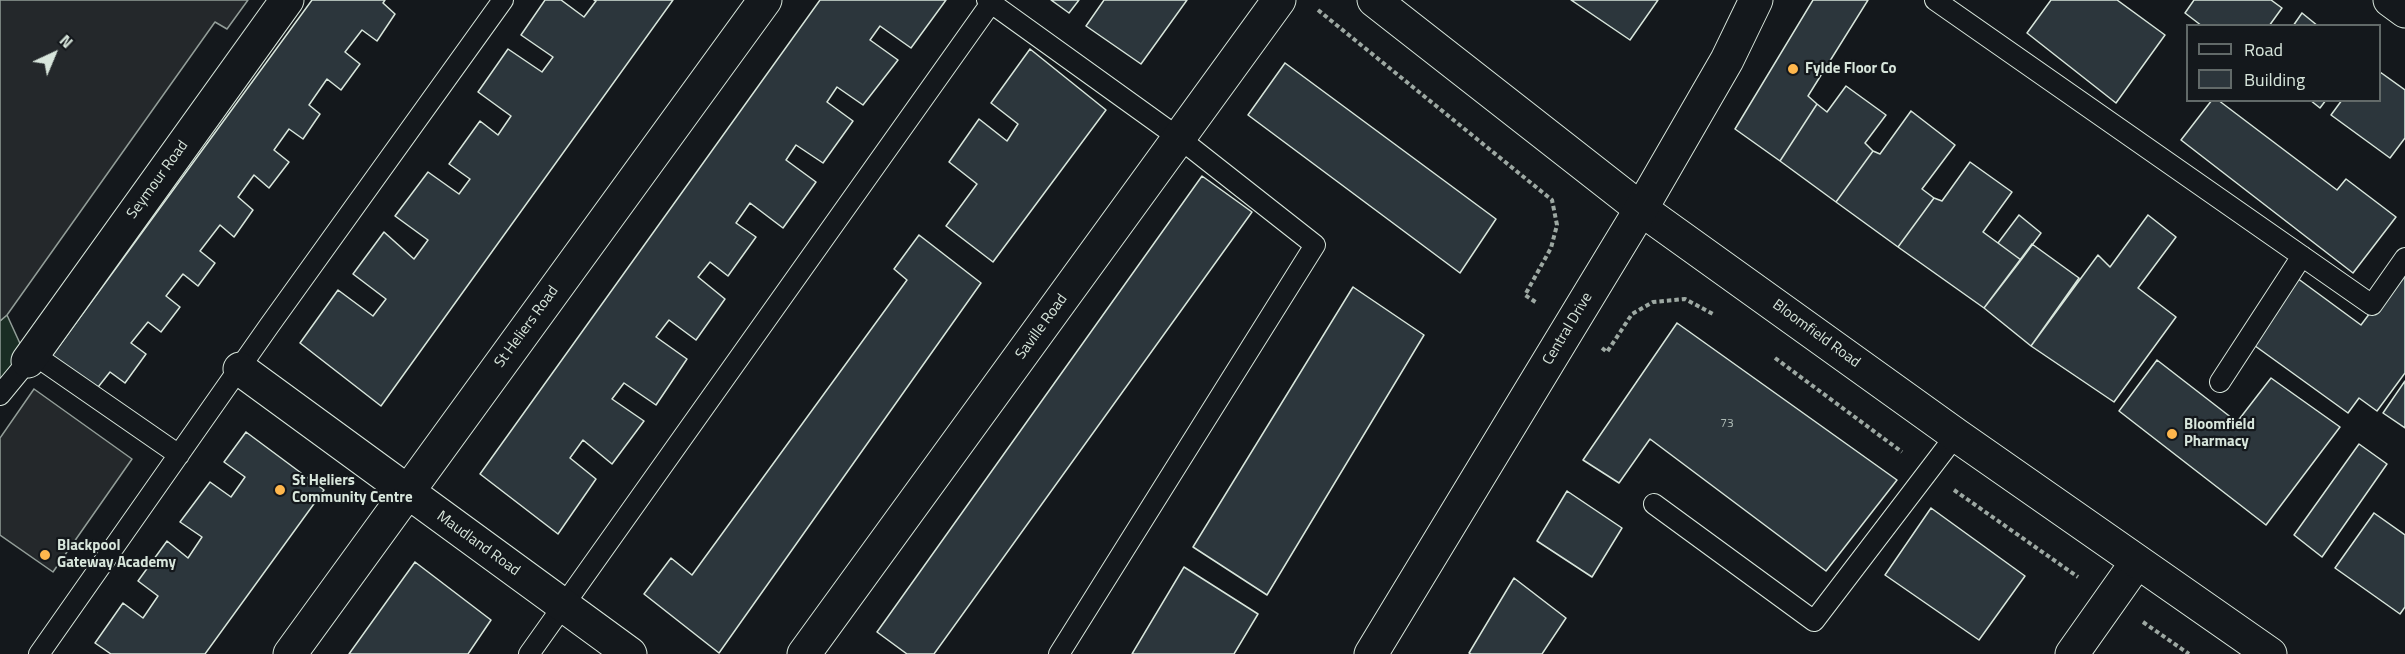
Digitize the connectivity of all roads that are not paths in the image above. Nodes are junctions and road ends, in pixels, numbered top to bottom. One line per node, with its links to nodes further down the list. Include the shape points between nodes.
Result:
1 (287, 0): 15 (street, Seymour Road)
2 (503, 0): 16 (lane)
3 (765, 0): 21 (street, St Heliers Road)
4 (1279, 0): 11 (street, Saville Road)
5 (1374, 0): 12 (street, Bloomfield Road)
6 (1756, 0): 12 (street, Central Drive, via 1727,60)
7 (1935, 0): 13 (lane)
8 (2390, 0): 10 (street)
9 (989, 2): 11 (lane); 24 (lane)
10 (2405, 11)
11 (1179, 138): 29 (street, Saville Road); 30 (lane, via 1315,245)
12 (1641, 209): 19 (street, Bloomfield Road); 31 (street, Central Drive)
13 (2302, 256): 14 (lane, via 2372,305); 17 (lane)
14 (2405, 258)
15 (31, 357): 18 (lane); 20 (lane)
16 (240, 369): 20 (lane); 21 (street, Maudland Road)
17 (2220, 382)
18 (0, 395)
19 (1956, 435): 22 (lane, via 1814,621); 23 (street, Bloomfield Road)
20 (179, 455): 25 (lane)
21 (406, 492): 24 (street, Maudland Road); 26 (street, St Heliers Road)
22 (1654, 504)
23 (2137, 562): 32 (street); 33 (street, Bloomfield Road)
24 (564, 606): 27 (lane); 28 (street, Maudland Road)
25 (39, 654)
26 (290, 654)
27 (529, 654)
28 (630, 654)
29 (804, 654)
30 (1059, 654)
31 (1371, 654)
32 (2072, 654)
33 (2270, 654)

